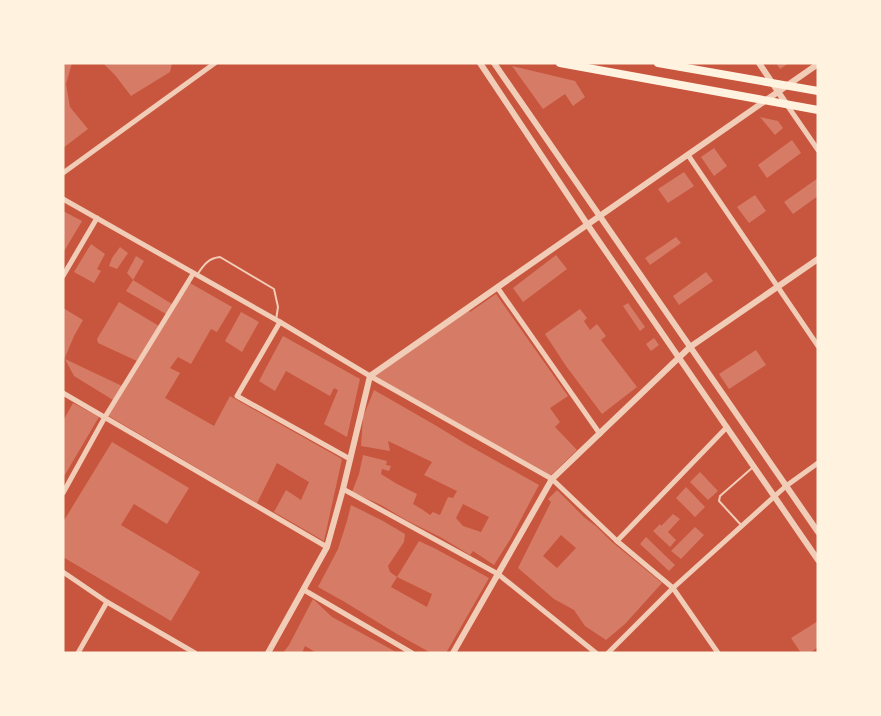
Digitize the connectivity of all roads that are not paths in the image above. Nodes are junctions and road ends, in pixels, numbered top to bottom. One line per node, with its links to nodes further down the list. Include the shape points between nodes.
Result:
1 (215, 63): 17 (street)
2 (480, 63): 21 (street)
3 (494, 63): 19 (street)
4 (560, 63): 12 (main road)
5 (658, 63): 8 (main road)
6 (759, 63): 8 (street)
7 (818, 64): 9 (street)
8 (771, 83): 9 (main road); 11 (street)
9 (787, 85): 10 (main road); 11 (street)
10 (818, 91)
11 (777, 92): 12 (street); 13 (street)
12 (765, 100): 13 (main road); 16 (street)
13 (787, 105): 14 (main road); 15 (street)
14 (818, 110)
15 (818, 150)
16 (688, 155): 19 (street); 26 (street)
17 (63, 173)
18 (63, 199): 20 (street)
19 (599, 216): 21 (street); 29 (street)
20 (97, 218): 23 (street); 24 (street)
21 (587, 224): 25 (street); 30 (street)
22 (818, 259): 26 (street)
23 (195, 275): 27 (street); 27 (lane, via 208,261 220,256 274,289); 33 (street)
24 (63, 276)
25 (497, 287): 31 (street); 35 (street)
26 (778, 287): 28 (street); 29 (street)
27 (278, 321): 31 (street); 36 (street, via 237,396)
28 (818, 346)
29 (690, 347): 30 (street); 40 (street)
30 (679, 358): 34 (street); 35 (street)
31 (370, 376): 36 (street); 39 (street)
32 (63, 393): 33 (street)
33 (105, 417): 42 (street); 47 (street)
34 (727, 427): 38 (street); 46 (street)
35 (600, 434): 39 (street)
36 (350, 459): 41 (street)
37 (818, 463): 40 (street)
38 (753, 466): 43 (street); 44 (lane, via 719,501)
39 (552, 479): 46 (street); 50 (street)
40 (786, 486): 43 (street); 45 (street)
41 (343, 489): 47 (street); 50 (street)
42 (63, 493)
43 (775, 496): 44 (street); 48 (street)
44 (742, 526): 51 (street)
45 (818, 532)
46 (617, 541): 51 (street)
47 (327, 547): 52 (street)
48 (818, 560)
49 (63, 572): 53 (street)
50 (498, 574): 58 (street); 59 (street)
51 (673, 588): 60 (street); 61 (street)
52 (304, 590): 56 (street); 57 (street)
53 (107, 602): 54 (street); 55 (street)
54 (78, 653)
55 (195, 653)
56 (268, 653)
57 (412, 653)
58 (453, 653)
59 (597, 653)
60 (608, 653)
61 (718, 653)

